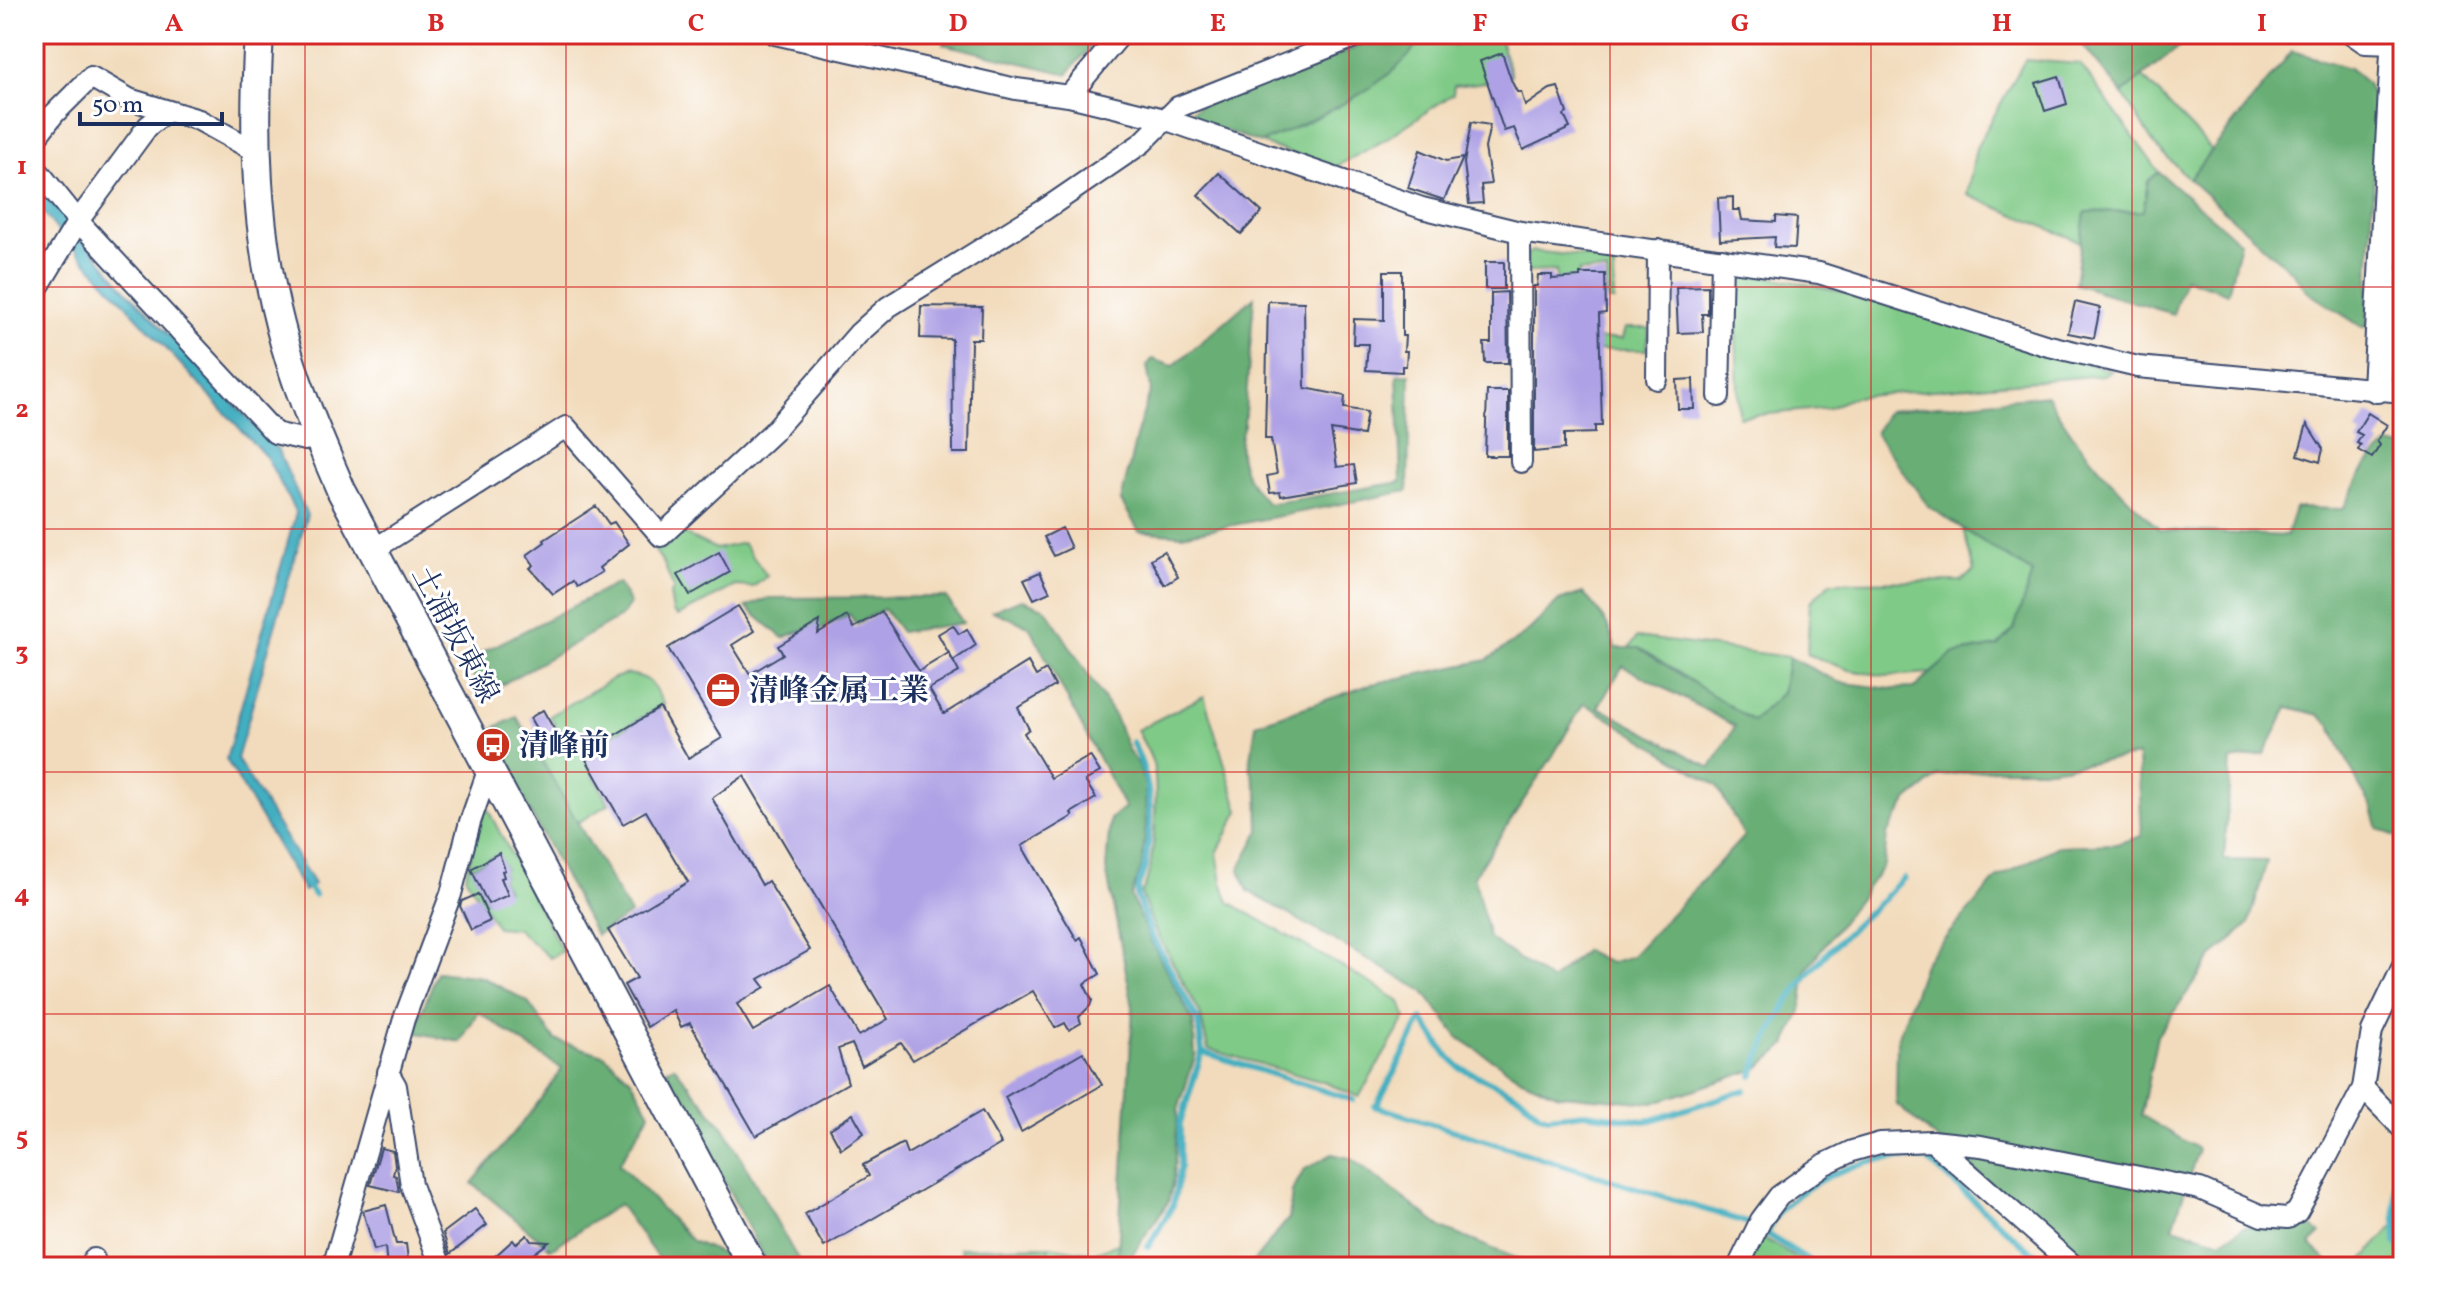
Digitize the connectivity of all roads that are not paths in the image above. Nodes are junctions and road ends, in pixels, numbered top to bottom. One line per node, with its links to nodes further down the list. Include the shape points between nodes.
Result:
1 (259, 34): 11 (main road, 土浦坂東線)
2 (775, 34): 7 (street, via 1016,89)
3 (1121, 34): 7 (street)
4 (1362, 34): 9 (street, via 1178,107)
5 (2352, 34): 6 (street, via 2365,43)
6 (2398, 42): 19 (main road)
7 (1069, 96): 9 (street)
8 (166, 112): 10 (street, via 91,77); 11 (street, via 199,120); 13 (street, via 148,126)
9 (1164, 119): 14 (street, via 1422,208); 23 (street, via 1142,143 1044,210 888,307 773,432 661,536 566,427)
10 (34, 140)
11 (255, 151): 21 (main road, 土浦坂東線, via 263,239 280,325)
12 (34, 166): 13 (street)
13 (78, 221): 17 (street); 21 (street, via 275,433 305,440)
14 (1520, 232): 15 (street); 22 (street)
15 (1658, 250): 16 (street); 18 (street)
16 (1722, 259): 19 (street, via 1819,273 2045,345 2138,367); 20 (street)
17 (34, 294)
18 (1657, 379)
19 (2390, 390)
20 (1719, 396)
21 (318, 436): 23 (main road, 土浦坂東線)
22 (1521, 462)
23 (373, 550): 24 (main road, 土浦坂東線)
24 (489, 768): 26 (street); 32 (main road, 土浦坂東線)
25 (2403, 966): 27 (street, via 2372,1031)
26 (388, 1072): 30 (street); 31 (street, via 396,1086 411,1185)
27 (2363, 1088): 28 (street); 29 (street, via 2297,1212 2288,1218 2262,1216 2200,1189)
28 (2400, 1126)
29 (1932, 1141): 33 (street, via 1880,1143 1852,1151 1796,1181 1761,1220); 34 (street)
30 (333, 1267)
31 (441, 1267)
32 (753, 1267)
33 (1738, 1267)
34 (2075, 1267)

